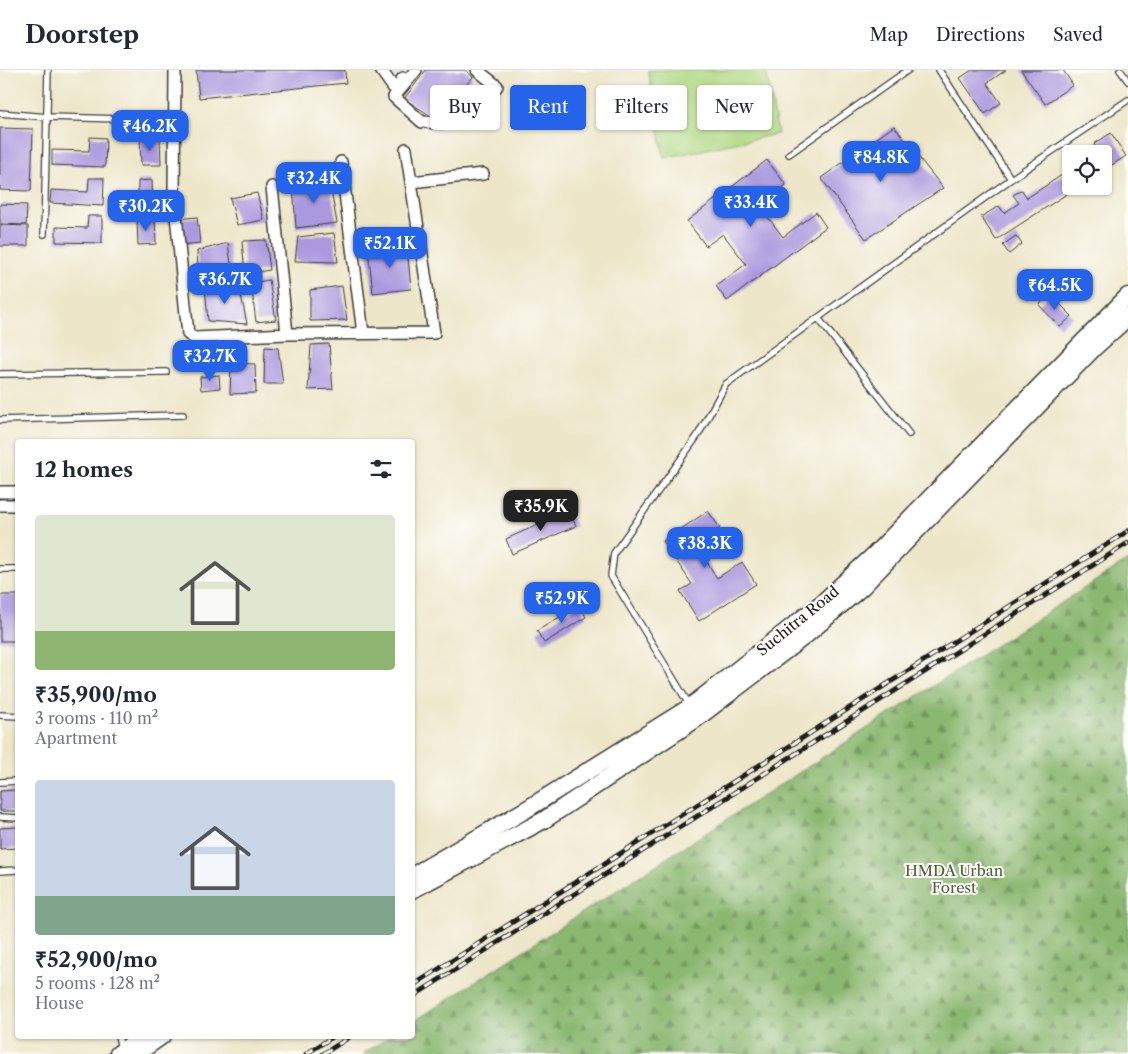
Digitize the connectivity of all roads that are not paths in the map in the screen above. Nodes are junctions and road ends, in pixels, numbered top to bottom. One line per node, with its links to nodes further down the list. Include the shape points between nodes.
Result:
1 (48, 70): 13 (lane)
2 (175, 70): 27 (street, via 174,196 188,334 194,338)
3 (381, 70): 4 (street, via 394,87)
4 (409, 70)
5 (416, 70): 6 (street, via 394,97 422,122 449,123 475,113 497,86)
6 (477, 70)
7 (908, 70): 16 (lane)
8 (939, 70): 19 (lane)
9 (1120, 70): 10 (lane)
10 (1128, 82)
11 (1128, 100): 19 (lane)
12 (0, 113): 13 (lane)
13 (48, 116): 14 (lane); 22 (lane)
14 (160, 120)
15 (406, 149): 20 (street)
16 (790, 154)
17 (341, 162): 26 (street)
18 (483, 174): 20 (street)
19 (1011, 179): 25 (lane)
20 (411, 182): 26 (street, via 434,333)
21 (272, 187): 27 (street)
22 (44, 234)
23 (1128, 296): 28 (main road, Suchitra Road, via 1114,308)
24 (1128, 316): 28 (main road, Suchitra Road)
25 (818, 318): 33 (lane); 40 (lane, via 726,384 698,435 614,553 611,576)
26 (363, 333): 27 (street)
27 (287, 334)
28 (1091, 344): 40 (main road, Suchitra Road, via 842,585); 47 (main road, Suchitra Road, via 862,587 805,636 696,718 544,820)
29 (166, 372): 30 (lane)
30 (0, 374)
31 (183, 415): 32 (lane)
32 (0, 420)
33 (910, 434)
34 (0, 492): 35 (street)
35 (15, 492)
36 (0, 505): 37 (street)
37 (15, 505)
38 (15, 568): 39 (lane)
39 (0, 569)
40 (690, 707): 47 (main road, Suchitra Road, via 526,810)
41 (0, 714): 42 (lane)
42 (15, 716)
43 (15, 781): 44 (lane)
44 (0, 782)
45 (0, 817): 46 (lane)
46 (15, 818)
47 (466, 853): 50 (main road, Suchitra Road); 51 (main road, Suchitra Road)
48 (15, 870): 49 (lane)
49 (0, 871)
50 (415, 875)
51 (415, 888)
52 (138, 1039): 54 (main road)
53 (153, 1039): 54 (main road)
54 (123, 1049)

